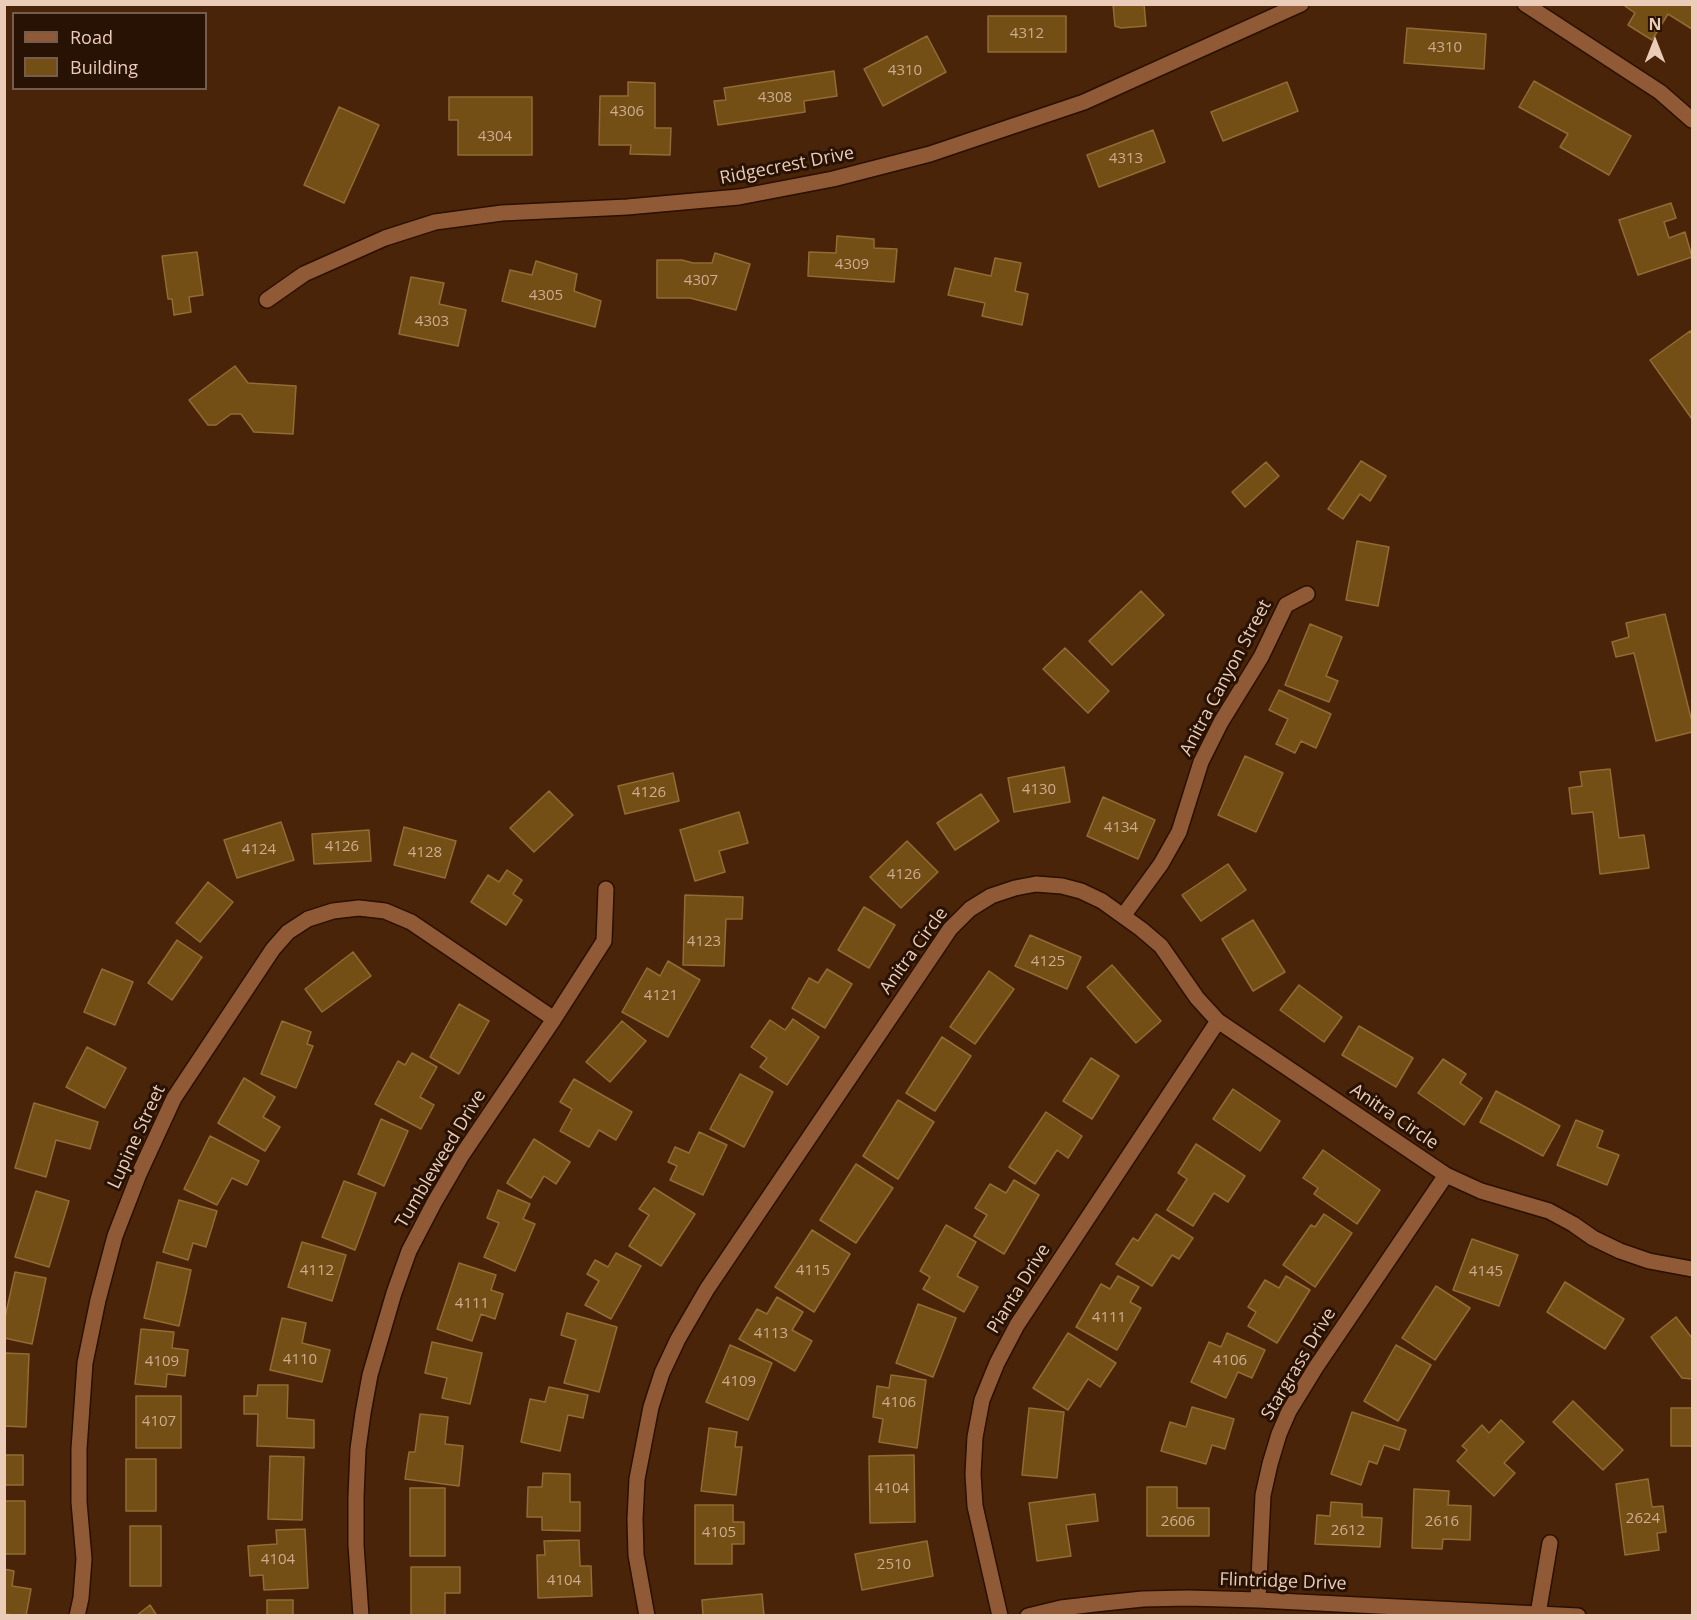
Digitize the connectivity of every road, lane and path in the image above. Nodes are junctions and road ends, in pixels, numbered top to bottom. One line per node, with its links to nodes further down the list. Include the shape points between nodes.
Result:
1 (1301, 4): 4 (street, Ridgecrest Drive, via 1084,102 930,154 833,179 739,197 502,213 435,222 385,238 304,274)
2 (1525, 4): 3 (street, via 1660,92)
3 (1692, 120)
4 (267, 300)
5 (1307, 594): 7 (street, Anitra Canyon Street, via 1286,605 1201,762 1179,832)
6 (606, 889): 8 (street, Tumbleweed Drive, via 604,941)
7 (1123, 916): 9 (street, Anitra Circle, via 1161,946); 17 (street, Anitra Circle, via 1081,891 1036,884 991,896 970,909 950,929 707,1289 662,1373 637,1479 636,1555)
8 (554, 1019): 15 (street, Lupine Street, via 411,922 385,911 359,908 308,919 288,932 273,949 174,1098 115,1236 85,1363 79,1449 84,1559); 16 (street, Tumbleweed Drive, via 462,1155 409,1251 394,1293 370,1375 358,1449 356,1536)
9 (1218, 1021): 10 (street, Anitra Circle); 18 (street, Pianta Drive, via 1017,1325 982,1400 975,1437 975,1506)
10 (1446, 1175): 11 (street, Anitra Circle, via 1481,1191 1549,1211 1620,1251); 13 (street, Stargrass Drive, via 1289,1411 1263,1495)
11 (1692, 1269)
12 (1550, 1543): 14 (street)
13 (1258, 1600): 14 (street, Flintridge Drive); 19 (street, Flintridge Drive, via 1143,1599)
14 (1538, 1614): 20 (street, Flintridge Drive)
15 (77, 1616)
16 (362, 1616)
17 (647, 1616)
18 (1000, 1616)
19 (1028, 1616)
20 (1578, 1616)

